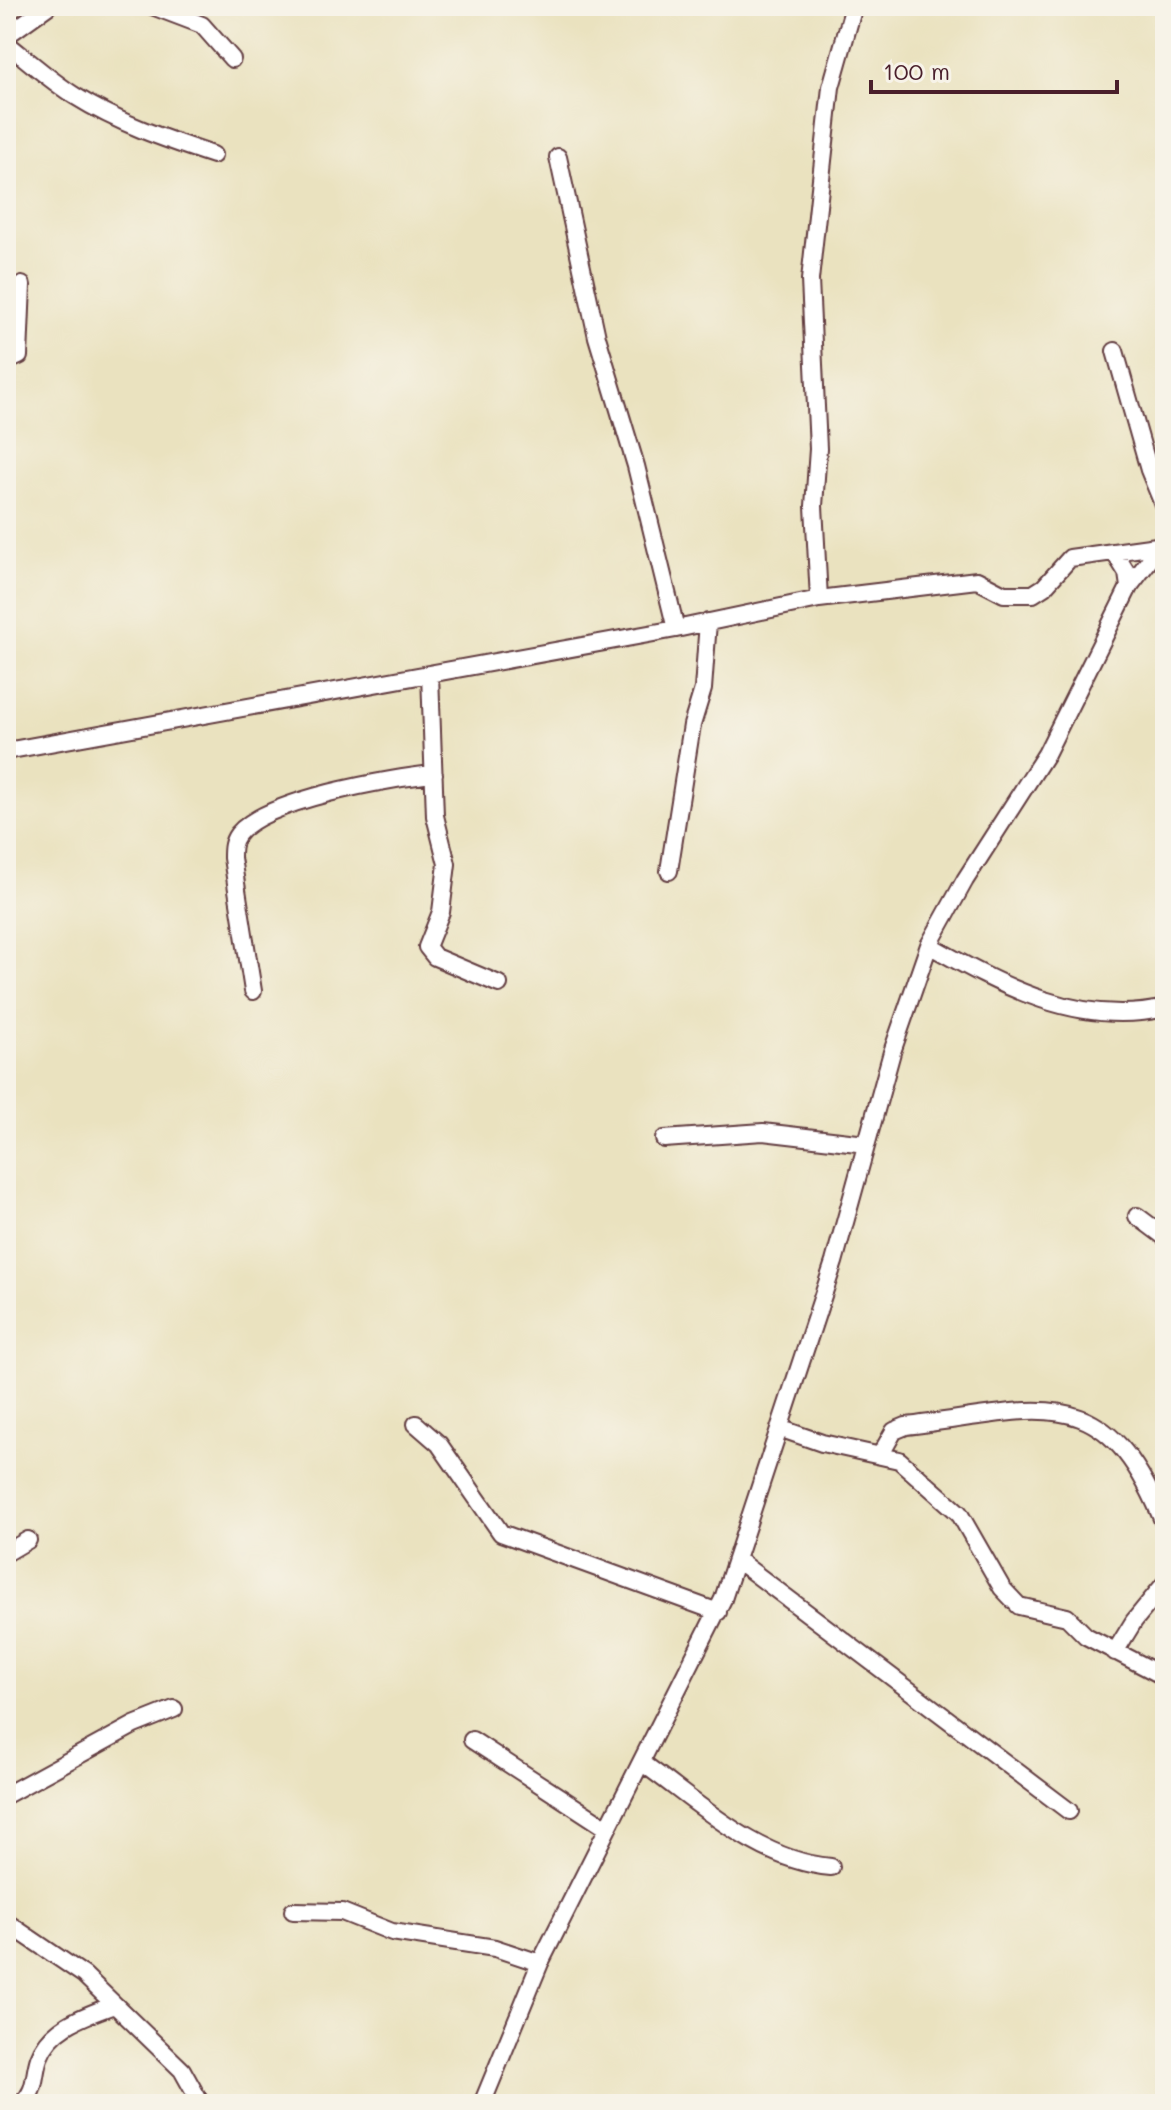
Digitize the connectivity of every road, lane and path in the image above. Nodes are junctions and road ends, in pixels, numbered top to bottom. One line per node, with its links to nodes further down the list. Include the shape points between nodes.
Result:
1 (48, 6): 4 (street)
2 (152, 6): 6 (street, via 202,25)
3 (854, 6): 16 (street, via 829,100 810,280)
4 (6, 36)
5 (6, 43): 7 (street, via 103,112)
6 (232, 59)
7 (213, 155)
8 (558, 157): 18 (street, via 597,337)
9 (22, 285): 11 (street, via 19,356)
10 (1115, 351): 12 (street)
11 (6, 362)
12 (1165, 509)
13 (1164, 543): 14 (street); 15 (street)
14 (1114, 552): 15 (street); 16 (street, via 1070,558 1044,587 1024,596 1004,594 977,580)
15 (1129, 587): 23 (street, via 1046,754)
16 (819, 599): 17 (street)
17 (708, 622): 18 (street); 22 (street, via 703,689 692,725)
18 (676, 629): 19 (street)
19 (430, 674): 20 (street); 21 (street)
20 (6, 751)
21 (434, 774): 24 (street, via 435,816 447,864 441,912 427,947 435,957); 25 (street, via 343,789 284,808 239,832 232,858)
22 (669, 871)
23 (929, 945): 26 (street, via 1065,1008 1108,1013); 28 (street)
24 (499, 984)
25 (253, 991)
26 (1165, 1008)
27 (664, 1139): 28 (street, via 763,1132)
28 (866, 1144): 32 (street)
29 (1137, 1216): 30 (street)
30 (1165, 1237)
31 (416, 1424): 39 (street, via 439,1444 501,1533)
32 (782, 1429): 33 (street); 37 (street)
33 (881, 1454): 34 (street, via 894,1431 906,1426 1047,1410 1072,1414 1101,1427 1125,1449 1147,1482); 40 (street, via 911,1469 959,1513 1002,1588 1019,1606 1067,1617 1086,1636)
34 (1165, 1526)
35 (28, 1540): 36 (street)
36 (6, 1553)
37 (737, 1560): 39 (street); 46 (street)
38 (1165, 1583): 40 (street)
39 (718, 1612): 44 (street)
40 (1115, 1652): 41 (street)
41 (1165, 1677)
42 (174, 1709): 45 (street)
43 (472, 1740): 47 (street)
44 (641, 1762): 47 (street); 48 (street, via 749,1839 782,1857)
45 (6, 1795)
46 (1069, 1811)
47 (607, 1828): 51 (street)
48 (831, 1867)
49 (293, 1911): 51 (street, via 342,1912 392,1932 495,1948)
50 (6, 1922): 52 (street, via 84,1975)
51 (540, 1963): 55 (street)
52 (114, 2005): 53 (street, via 78,2018 47,2042 36,2082); 54 (street, via 182,2070)
53 (21, 2104)
54 (201, 2104)
55 (482, 2104)

